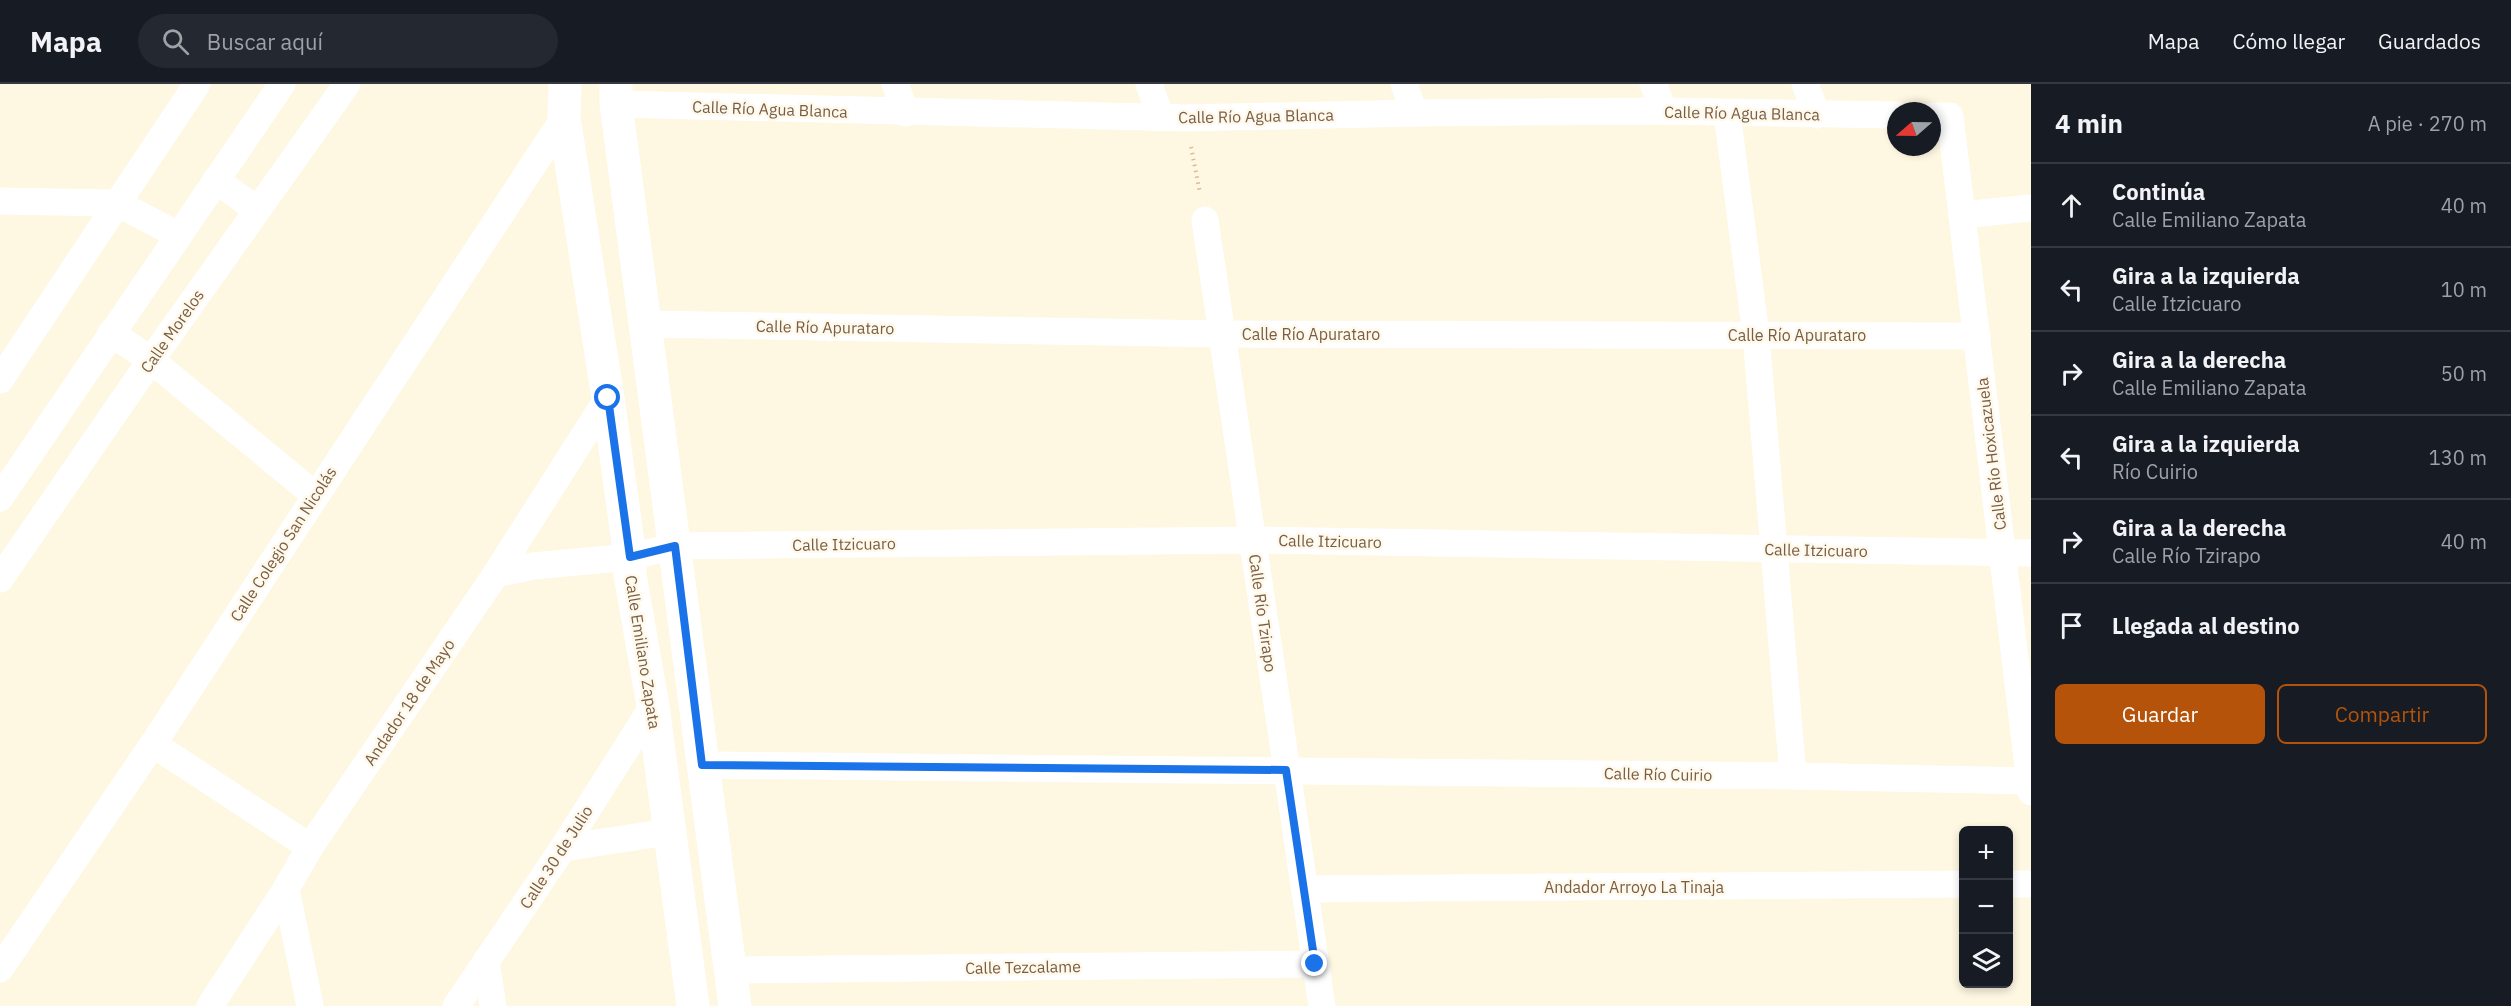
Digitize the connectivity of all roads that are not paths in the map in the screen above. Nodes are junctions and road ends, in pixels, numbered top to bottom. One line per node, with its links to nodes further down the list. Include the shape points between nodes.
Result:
1 (197, 84): 22 (street)
2 (282, 84): 20 (street)
3 (347, 84): 24 (street, Calle Morelos)
4 (565, 84): 18 (main road, Calle Emiliano Zapata)
5 (895, 84): 12 (street)
6 (1149, 84): 19 (street)
7 (1404, 84): 13 (street)
8 (1653, 84): 11 (street)
9 (1805, 84): 15 (street)
10 (616, 94): 12 (street, Calle Río Agua Blanca); 28 (main road)
11 (1664, 111): 13 (street, Calle Río Agua Blanca); 14 (street, Calle Río Agua Blanca)
12 (906, 113): 19 (street, Calle Río Agua Blanca)
13 (1414, 113): 19 (street, Calle Río Agua Blanca)
14 (1727, 113): 15 (street, Calle Río Agua Blanca); 31 (street)
15 (1817, 115): 16 (street, Calle Río Agua Blanca)
16 (1887, 115)
17 (1941, 116): 25 (street, Calle Río Hoxicazuela)
18 (564, 118): 35 (main road, Calle Emiliano Zapata); 36 (street, Calle Colegio San Nicolás)
19 (1174, 118)
20 (216, 180): 24 (street); 27 (street)
21 (0, 201): 22 (street)
22 (117, 202): 27 (street); 34 (street)
23 (2031, 208): 25 (street)
24 (257, 210): 33 (street, Calle Morelos)
25 (1962, 214): 32 (street, Calle Río Hoxicazuela)
26 (1205, 220): 30 (street, Calle Río Tzirapo)
27 (178, 235): 29 (street)
28 (645, 324): 30 (street, Calle Río Apurataro); 39 (main road)
29 (111, 333): 33 (street); 37 (street)
30 (1221, 334): 31 (street, Calle Río Apurataro); 38 (street, Calle Río Tzirapo)
31 (1756, 335): 32 (street, Calle Río Apurataro); 40 (street)
32 (1977, 336): 42 (street, Calle Río Hoxicazuela)
33 (151, 360): 36 (street); 41 (street, Calle Morelos)
34 (0, 380)
35 (608, 398): 44 (main road, Calle Emiliano Zapata); 45 (street, Andador 18 de Mayo)
36 (316, 496): 48 (street, Calle Colegio San Nicolás)
37 (0, 498)
38 (1252, 540): 39 (street, Calle Itzicuaro); 40 (street, Calle Itzicuaro); 50 (street, Calle Río Tzirapo)
39 (675, 546): 44 (street, Calle Itzicuaro); 49 (main road)
40 (1775, 549): 42 (street, Calle Itzicuaro); 51 (street)
41 (8, 551): 46 (street, Calle Morelos)
42 (2002, 553): 43 (street, Calle Itzicuaro); 52 (street, Calle Río Hoxicazuela)
43 (2031, 553)
44 (630, 557): 45 (street, Calle Itzicuaro, via 533,566); 47 (main road, Calle Emiliano Zapata)
45 (496, 574): 54 (street, Andador 18 de Mayo)
46 (0, 579)
47 (652, 706): 53 (main road, Calle Emiliano Zapata); 55 (street, Calle 30 de Julio)
48 (153, 744): 54 (street); 63 (street, Calle Colegio San Nicolás)
49 (702, 765): 50 (street, Calle Río Cuirio); 64 (main road)
50 (1286, 770): 51 (street, Calle Río Cuirio); 60 (street, Calle Río Tzirapo)
51 (1793, 776): 52 (street, Calle Río Cuirio)
52 (2030, 786)
53 (668, 832): 55 (street); 69 (main road, Calle Emiliano Zapata)
54 (310, 847): 59 (street, Andador 18 de Mayo)
55 (563, 848): 61 (street, Calle 30 de Julio)
56 (1959, 884): 60 (street, Andador Arroyo La Tinaja)
57 (2013, 884): 58 (street)
58 (2031, 884)
59 (286, 889): 65 (street, Andador 18 de Mayo); 66 (street)
60 (1304, 889): 62 (street, Calle Río Tzirapo)
61 (486, 961): 67 (street, Calle 30 de Julio); 68 (street)
62 (1315, 964): 64 (street, Calle Tezcalame); 71 (street, Calle Río Tzirapo)
63 (0, 969)
64 (730, 970): 70 (main road)
65 (210, 1006)
66 (310, 1006)
67 (456, 1006)
68 (493, 1006)
69 (693, 1006)
70 (735, 1006)
71 (1322, 1006)

